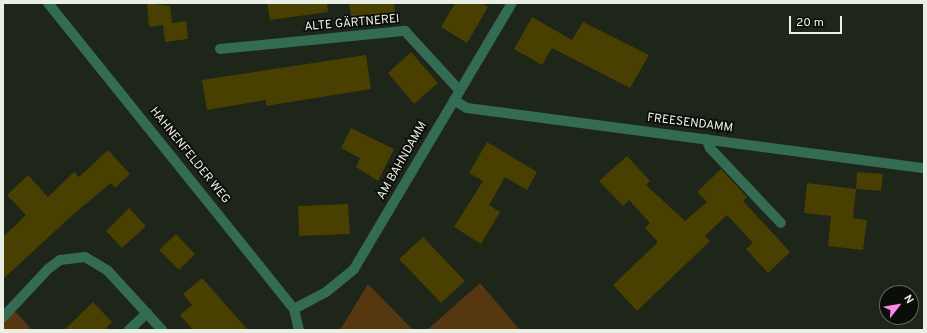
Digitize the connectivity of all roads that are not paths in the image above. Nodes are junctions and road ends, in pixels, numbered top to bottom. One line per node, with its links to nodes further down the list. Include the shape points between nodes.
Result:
1 (48, 3): 9 (street, HAHNENFELDER WEG)
2 (512, 3): 4 (street, AM BAHNDAMM)
3 (220, 50): 4 (street, ALTE GÄRTNEREI, via 405,31)
4 (460, 91): 5 (street, AM BAHNDAMM)
5 (454, 100): 6 (street, FREESENDAMM, via 467,108); 9 (street, AM BAHNDAMM, via 354,269 326,292)
6 (706, 139): 7 (street, FREESENDAMM); 8 (street, via 710,148)
7 (924, 168)
8 (780, 223)
9 (294, 309): 14 (street, HAHNENFELDER WEG)
10 (147, 313): 11 (street, via 98,262 72,257 48,269); 12 (street); 13 (street)
11 (3, 317)
12 (129, 330)
13 (162, 330)
14 (299, 330)

